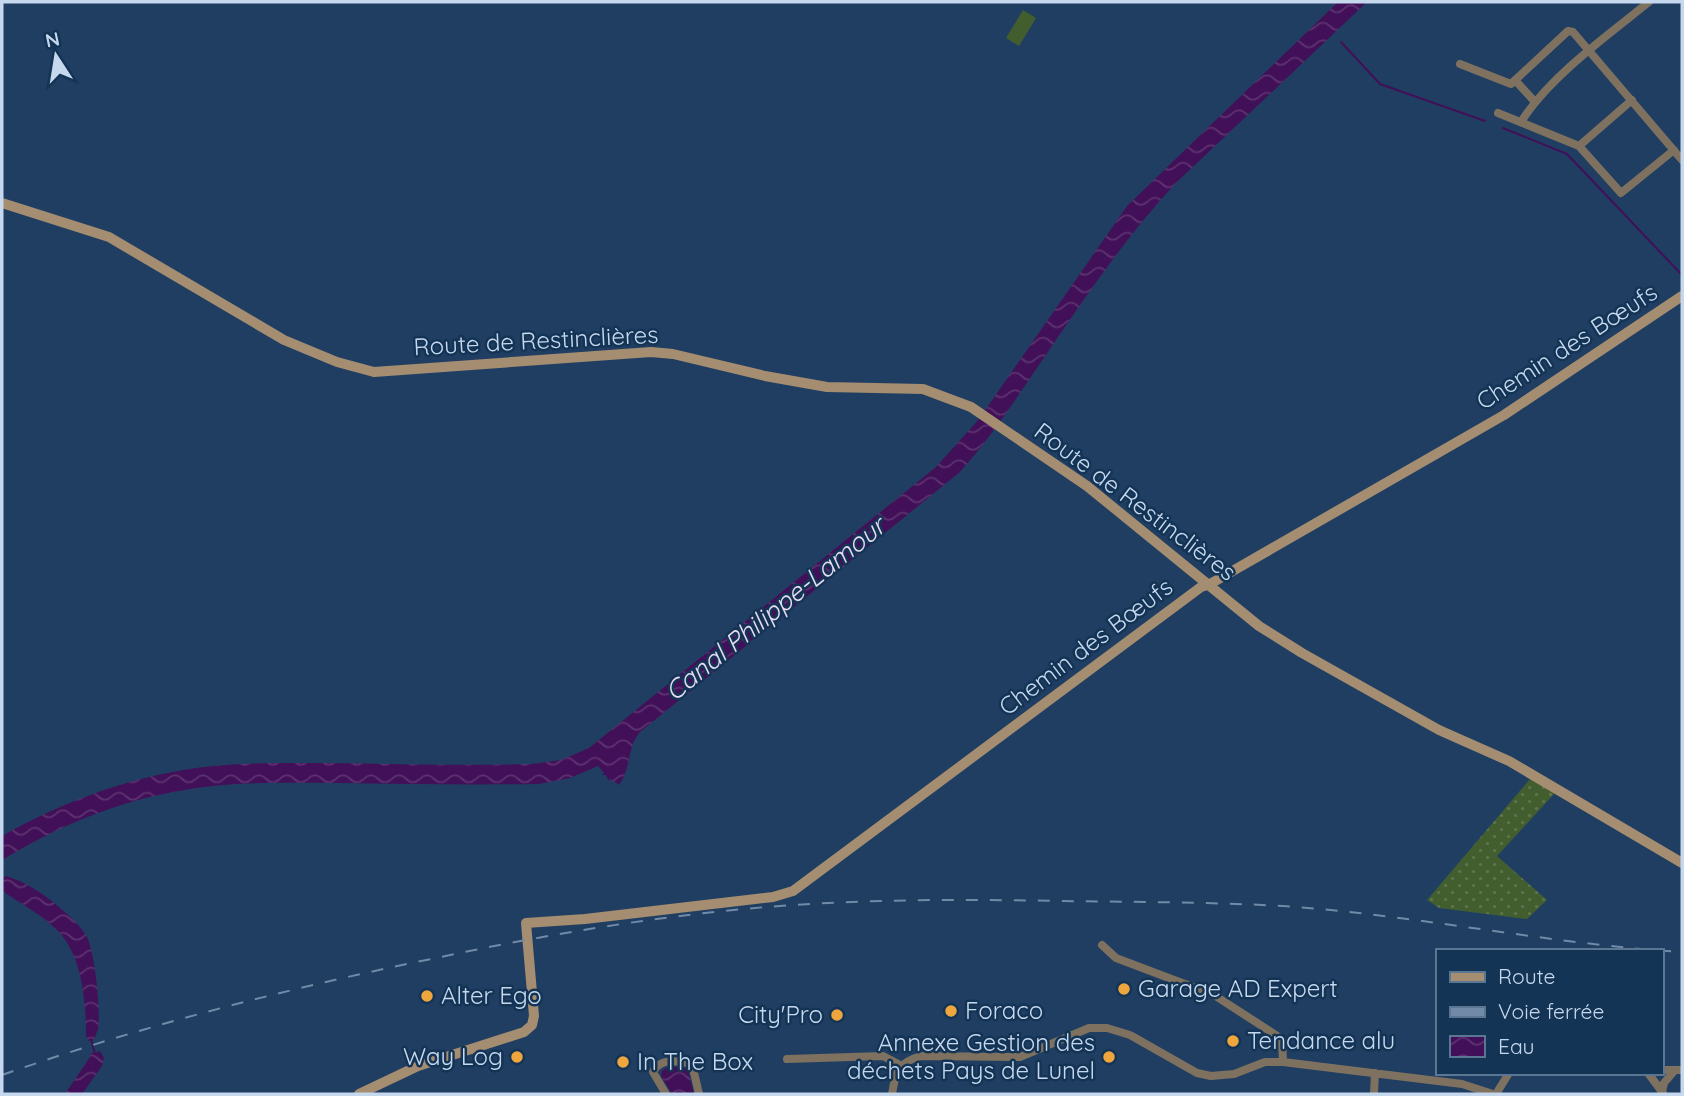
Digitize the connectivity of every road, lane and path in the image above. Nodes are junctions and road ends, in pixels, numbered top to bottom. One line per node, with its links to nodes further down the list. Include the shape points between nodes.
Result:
1 (1649, 2): 2 (street)
2 (1589, 51): 4 (street, via 1573,32 1567,32); 5 (street); 6 (street)
3 (1460, 64): 4 (street, via 1511,84)
4 (1515, 80): 6 (street)
5 (1632, 100): 9 (street); 10 (street)
6 (1535, 102): 8 (street)
7 (1498, 114): 8 (street)
8 (1521, 122): 9 (street)
9 (1579, 146): 10 (street, via 1621,194)
10 (1674, 150): 11 (street)
11 (1682, 160)
12 (2, 203): 14 (street, Route de Restinclières, via 109,237 284,340 374,372 650,352 827,387 923,389 946,396 1087,486)
13 (1682, 296): 14 (street, Chemin des Bœufs, via 1504,415)
14 (1210, 584): 15 (street, Route de Restinclières, via 1259,626 1302,653 1439,730 1509,761); 25 (street, Chemin des Bœufs, via 793,891 773,897 526,923 532,1025 524,1032 418,1066)
15 (1682, 863)
16 (1102, 945): 18 (street, via 1116,958 1214,995 1282,1039)
17 (787, 1059): 19 (street, via 883,1056)
18 (1283, 1062): 19 (street, via 1211,1076 1197,1073 1130,1035 1089,1028 1020,1057 921,1056); 21 (street)
19 (902, 1066): 28 (street, via 896,1071)
20 (1679, 1070): 24 (street, via 1664,1083)
21 (1375, 1073): 29 (street); 30 (street, via 1462,1084)
22 (1508, 1075): 30 (street)
23 (1650, 1075): 24 (street)
24 (1663, 1093)
25 (359, 1094)
26 (666, 1094): 27 (street, via 653,1072 664,1062 692,1064)
27 (699, 1094)
28 (892, 1094)
29 (1374, 1094)
30 (1494, 1094)

